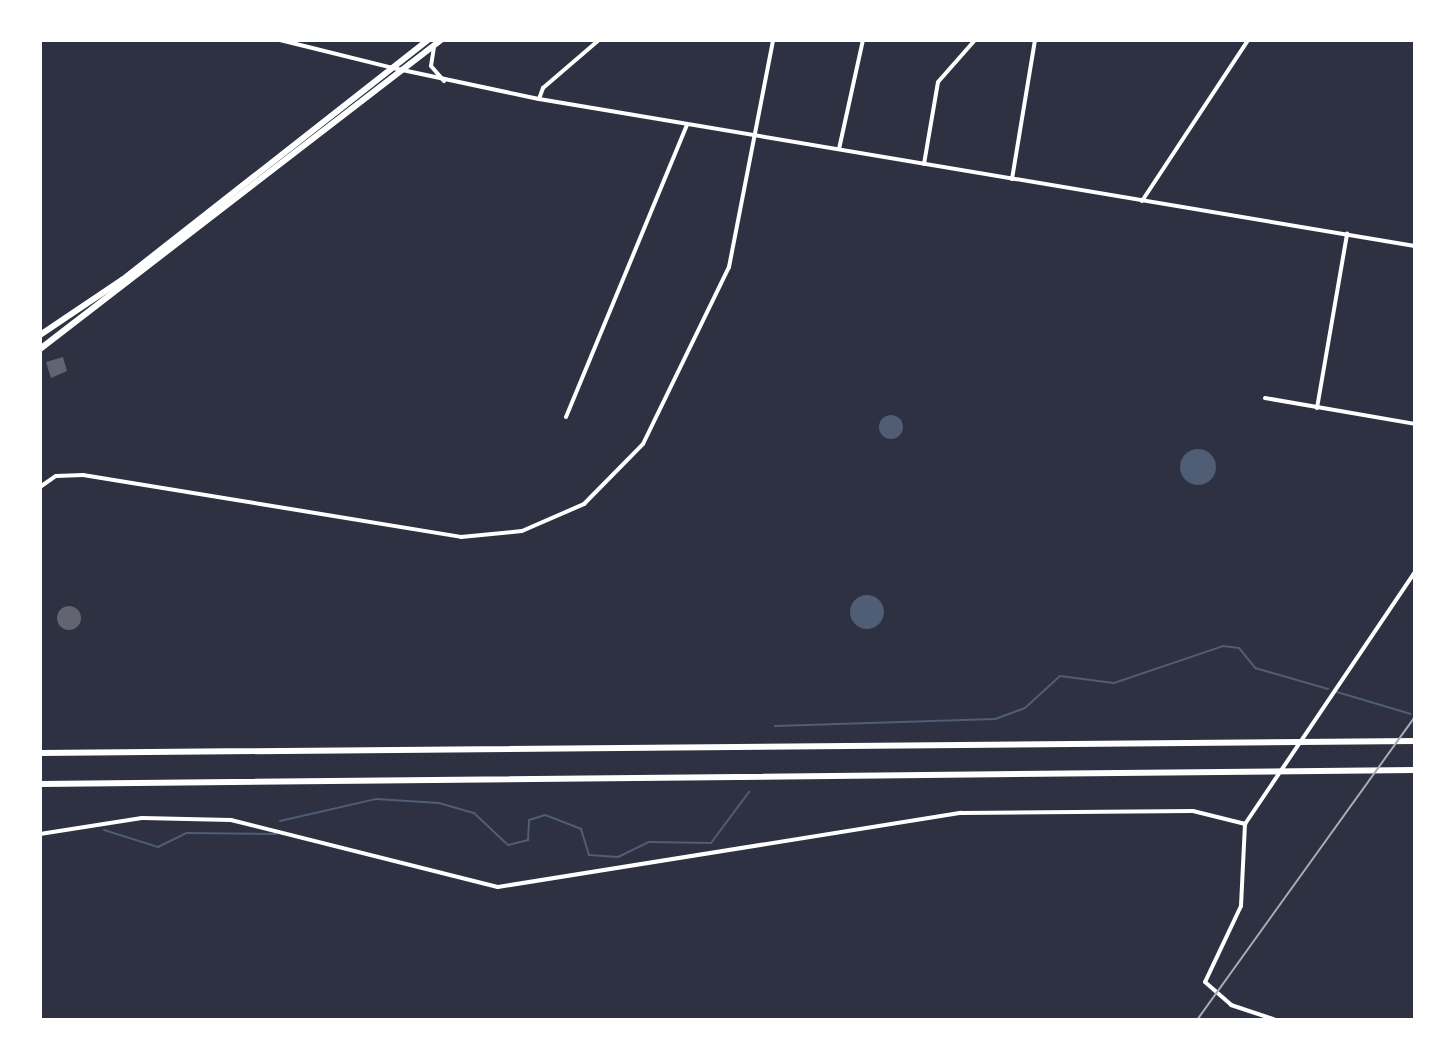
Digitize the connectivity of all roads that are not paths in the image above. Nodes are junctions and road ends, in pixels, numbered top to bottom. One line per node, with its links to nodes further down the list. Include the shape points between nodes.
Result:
1 (280, 40): 10 (street)
2 (441, 40): 9 (main road)
3 (599, 40): 13 (street)
4 (773, 40): 15 (street)
5 (863, 40): 16 (street)
6 (975, 40): 17 (street, via 938,82)
7 (1035, 40): 18 (street)
8 (1248, 40): 19 (street)
9 (431, 43): 10 (main road); 11 (main road); 12 (street, via 433,71)
10 (393, 68): 11 (street); 22 (main road)
11 (404, 71): 12 (street); 23 (main road)
12 (449, 83): 13 (street)
13 (539, 99): 14 (street)
14 (687, 125): 15 (street); 26 (street)
15 (752, 136): 16 (street); 28 (street, via 729,267 658,417 619,474 563,516 502,535 461,537 75,474)
16 (839, 149): 17 (street)
17 (924, 164): 18 (street)
18 (1012, 179): 19 (street)
19 (1142, 201): 20 (street)
20 (1347, 234): 21 (street); 25 (street)
21 (1415, 246)
22 (40, 335)
23 (40, 349)
24 (1265, 398): 25 (street)
25 (1317, 408): 27 (street)
26 (566, 417)
27 (1415, 424)
28 (40, 487)
29 (1415, 572): 34 (street)
30 (1415, 741): 31 (main road)
31 (43, 753)
32 (1415, 770): 33 (main road)
33 (43, 784)
34 (1245, 824): 35 (street, via 1172,810 977,812 498,887 254,823 142,818); 36 (street, via 1241,906 1205,982 1231,1005)
35 (40, 834)
36 (1276, 1020)

